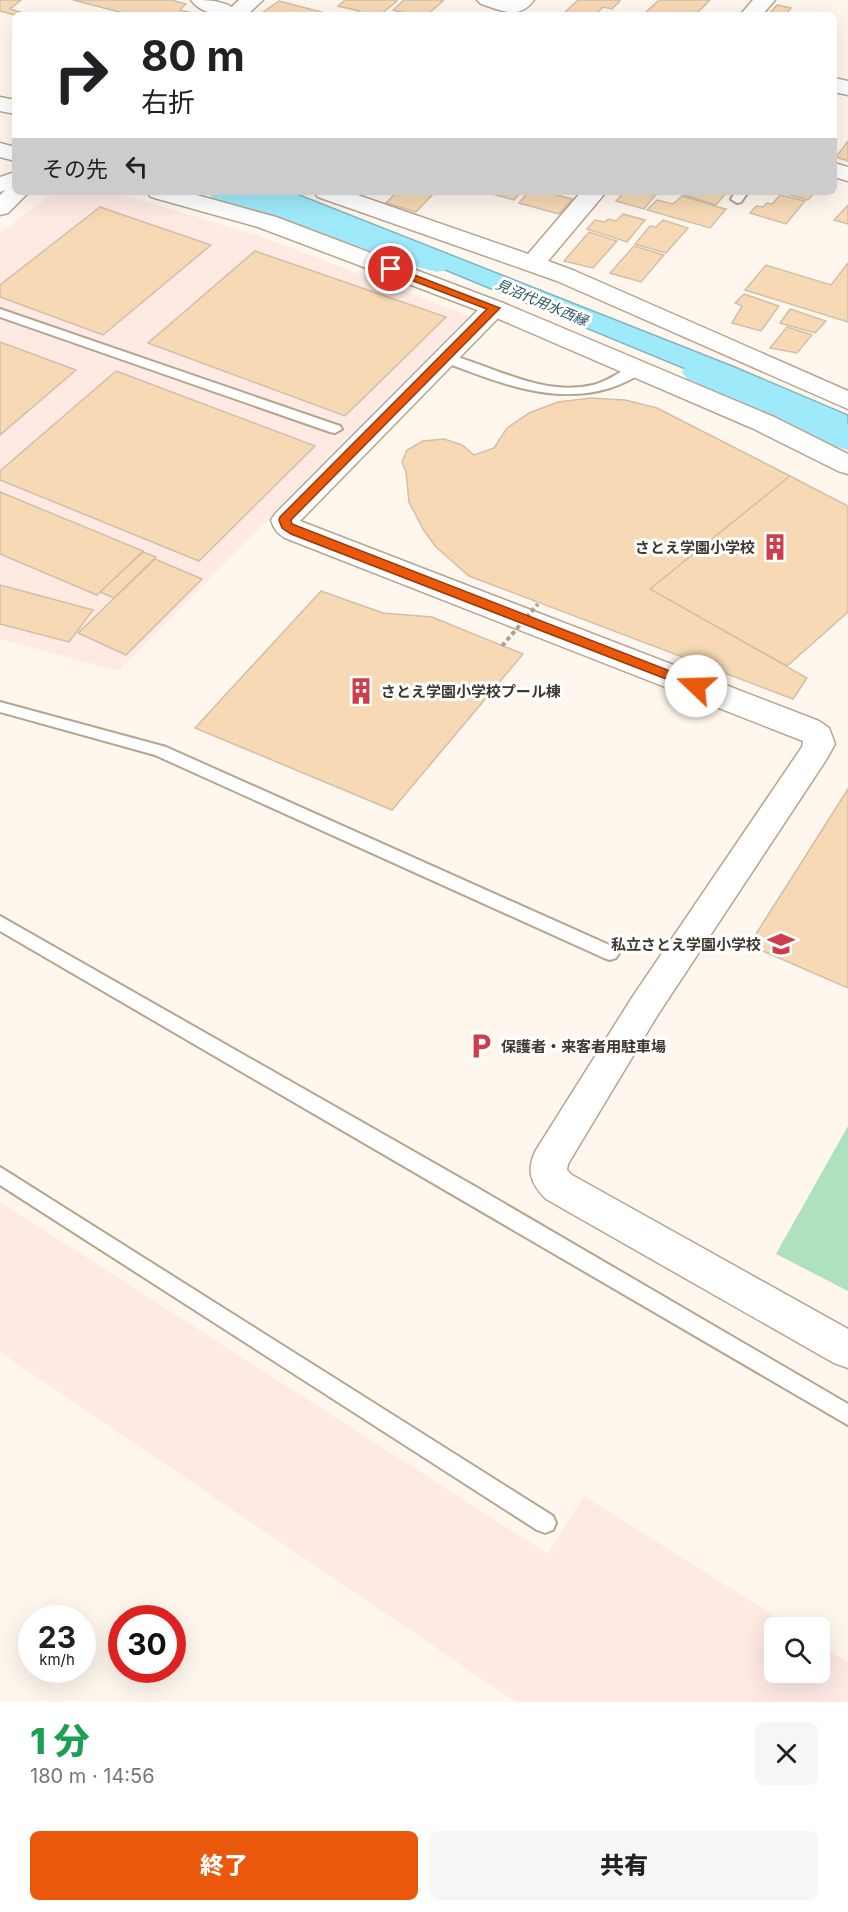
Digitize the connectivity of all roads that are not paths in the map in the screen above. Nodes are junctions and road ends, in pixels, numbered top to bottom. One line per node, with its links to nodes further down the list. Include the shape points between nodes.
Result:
1 (202, 0): 6 (street)
2 (252, 0): 7 (street)
3 (488, 0): 4 (street, via 516,6)
4 (523, 0)
5 (764, 0): 8 (street)
6 (226, 12)
7 (236, 12)
8 (754, 12)
9 (14, 195): 13 (street)
10 (170, 195): 15 (street, via 267,222)
11 (335, 195): 14 (street)
12 (591, 195): 14 (street)
13 (0, 208)
14 (533, 264): 19 (street)
15 (494, 308): 17 (street); 18 (street)
16 (0, 313): 20 (lane)
17 (446, 358): 18 (lane, via 556,392 595,390 623,381); 26 (street, via 285,520 286,526 807,729 818,736 819,744 645,1006 549,1161 548,1176 559,1187)
18 (639, 368): 21 (street)
19 (848, 400)
20 (335, 429)
21 (848, 465)
22 (0, 707): 24 (lane, via 160,751)
23 (0, 923): 27 (lane)
24 (610, 953)
25 (0, 1174): 28 (lane)
26 (848, 1350)
27 (848, 1414)
28 (545, 1523)

